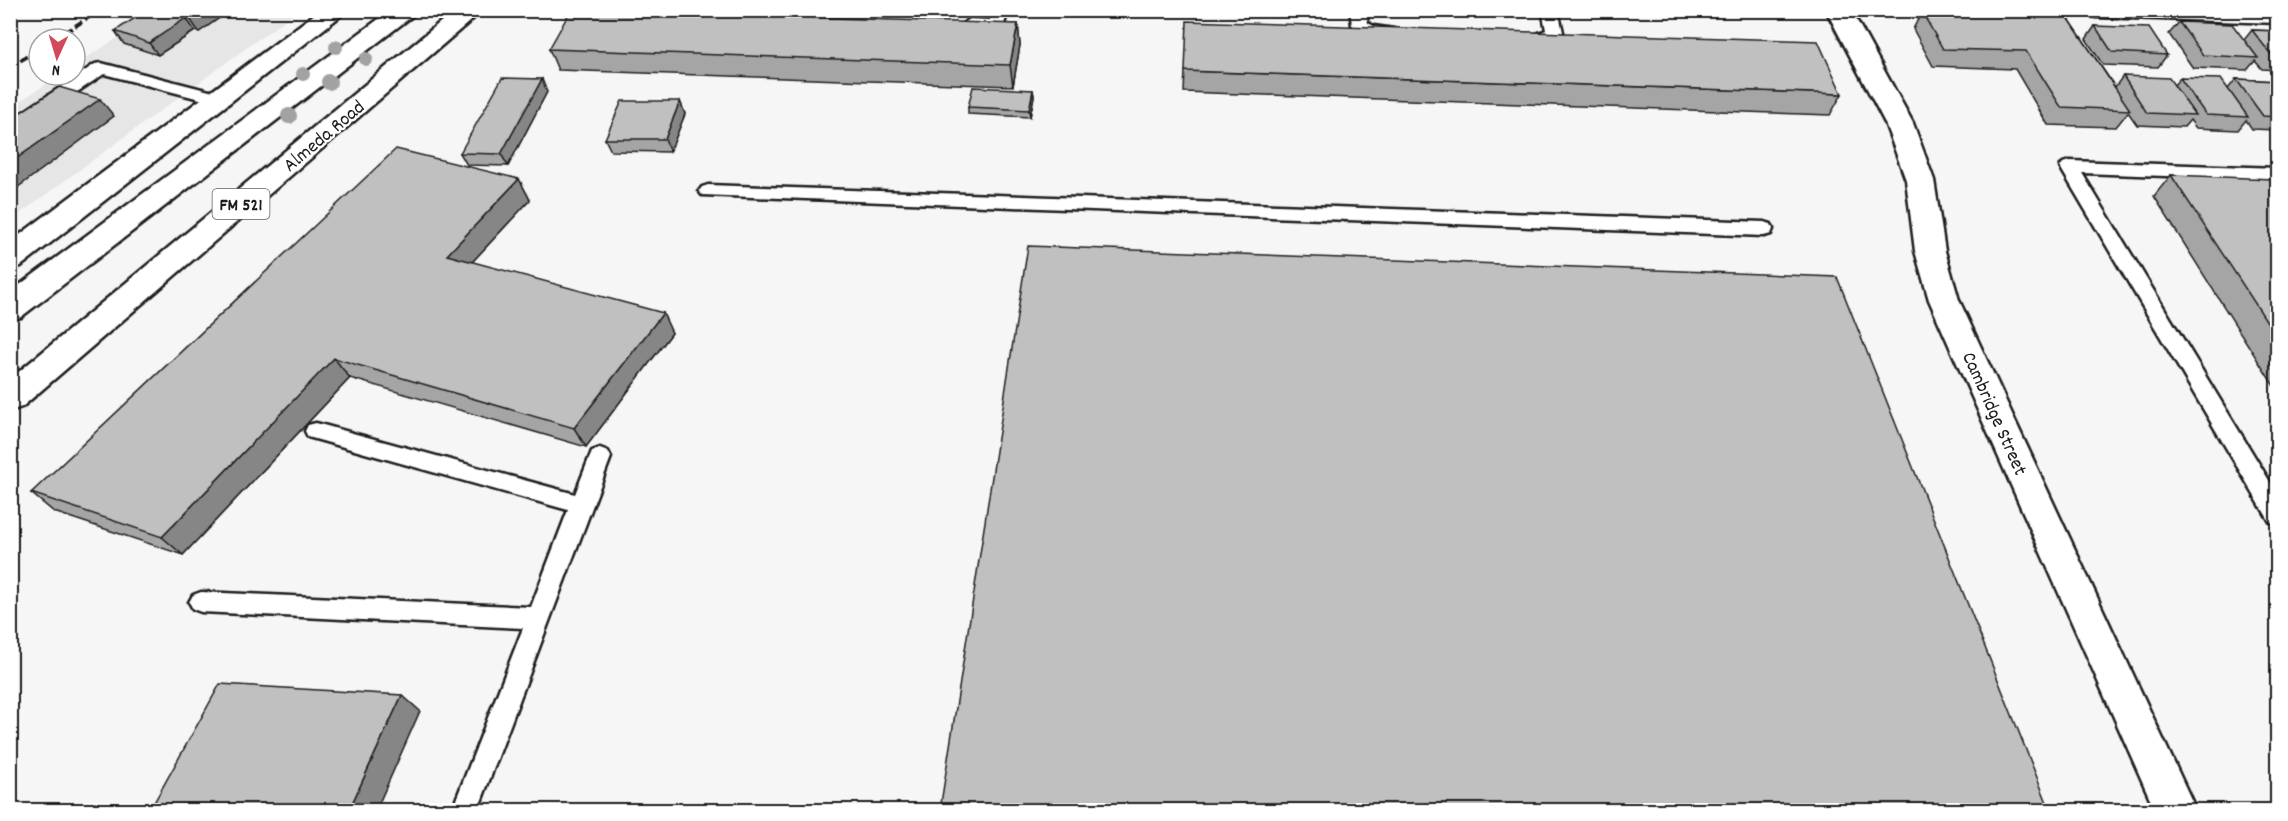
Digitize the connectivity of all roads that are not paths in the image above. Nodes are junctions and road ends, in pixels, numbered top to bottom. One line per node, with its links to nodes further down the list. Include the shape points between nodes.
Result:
1 (336, 10): 15 (main road)
2 (408, 10): 21 (main road)
3 (471, 10): 22 (main road, Almeda Road / FM 521)
4 (628, 10): 10 (lane)
5 (1000, 10): 12 (lane, via 996,25)
6 (1358, 10): 13 (lane, via 1360,25 1371,31)
7 (1550, 10): 14 (lane, via 1554,32 1538,39)
8 (1838, 10): 30 (main road, Cambridge Street, via 1899,123 1920,180 1930,251 1944,300)
9 (2096, 10): 11 (main road)
10 (687, 14)
11 (2277, 16)
12 (949, 24)
13 (1406, 33)
14 (1514, 38)
15 (219, 99): 16 (lane, via 101,68); 20 (main road)
16 (10, 129)
17 (2277, 174): 26 (lane, via 2069,167)
18 (708, 190): 19 (lane)
19 (1764, 229)
20 (10, 258)
21 (10, 309)
22 (10, 398)
23 (316, 431): 25 (lane)
24 (600, 457): 25 (lane)
25 (582, 505): 28 (lane)
26 (2277, 515)
27 (201, 602): 28 (lane)
28 (538, 618): 29 (lane)
29 (465, 810)
30 (2176, 810)

